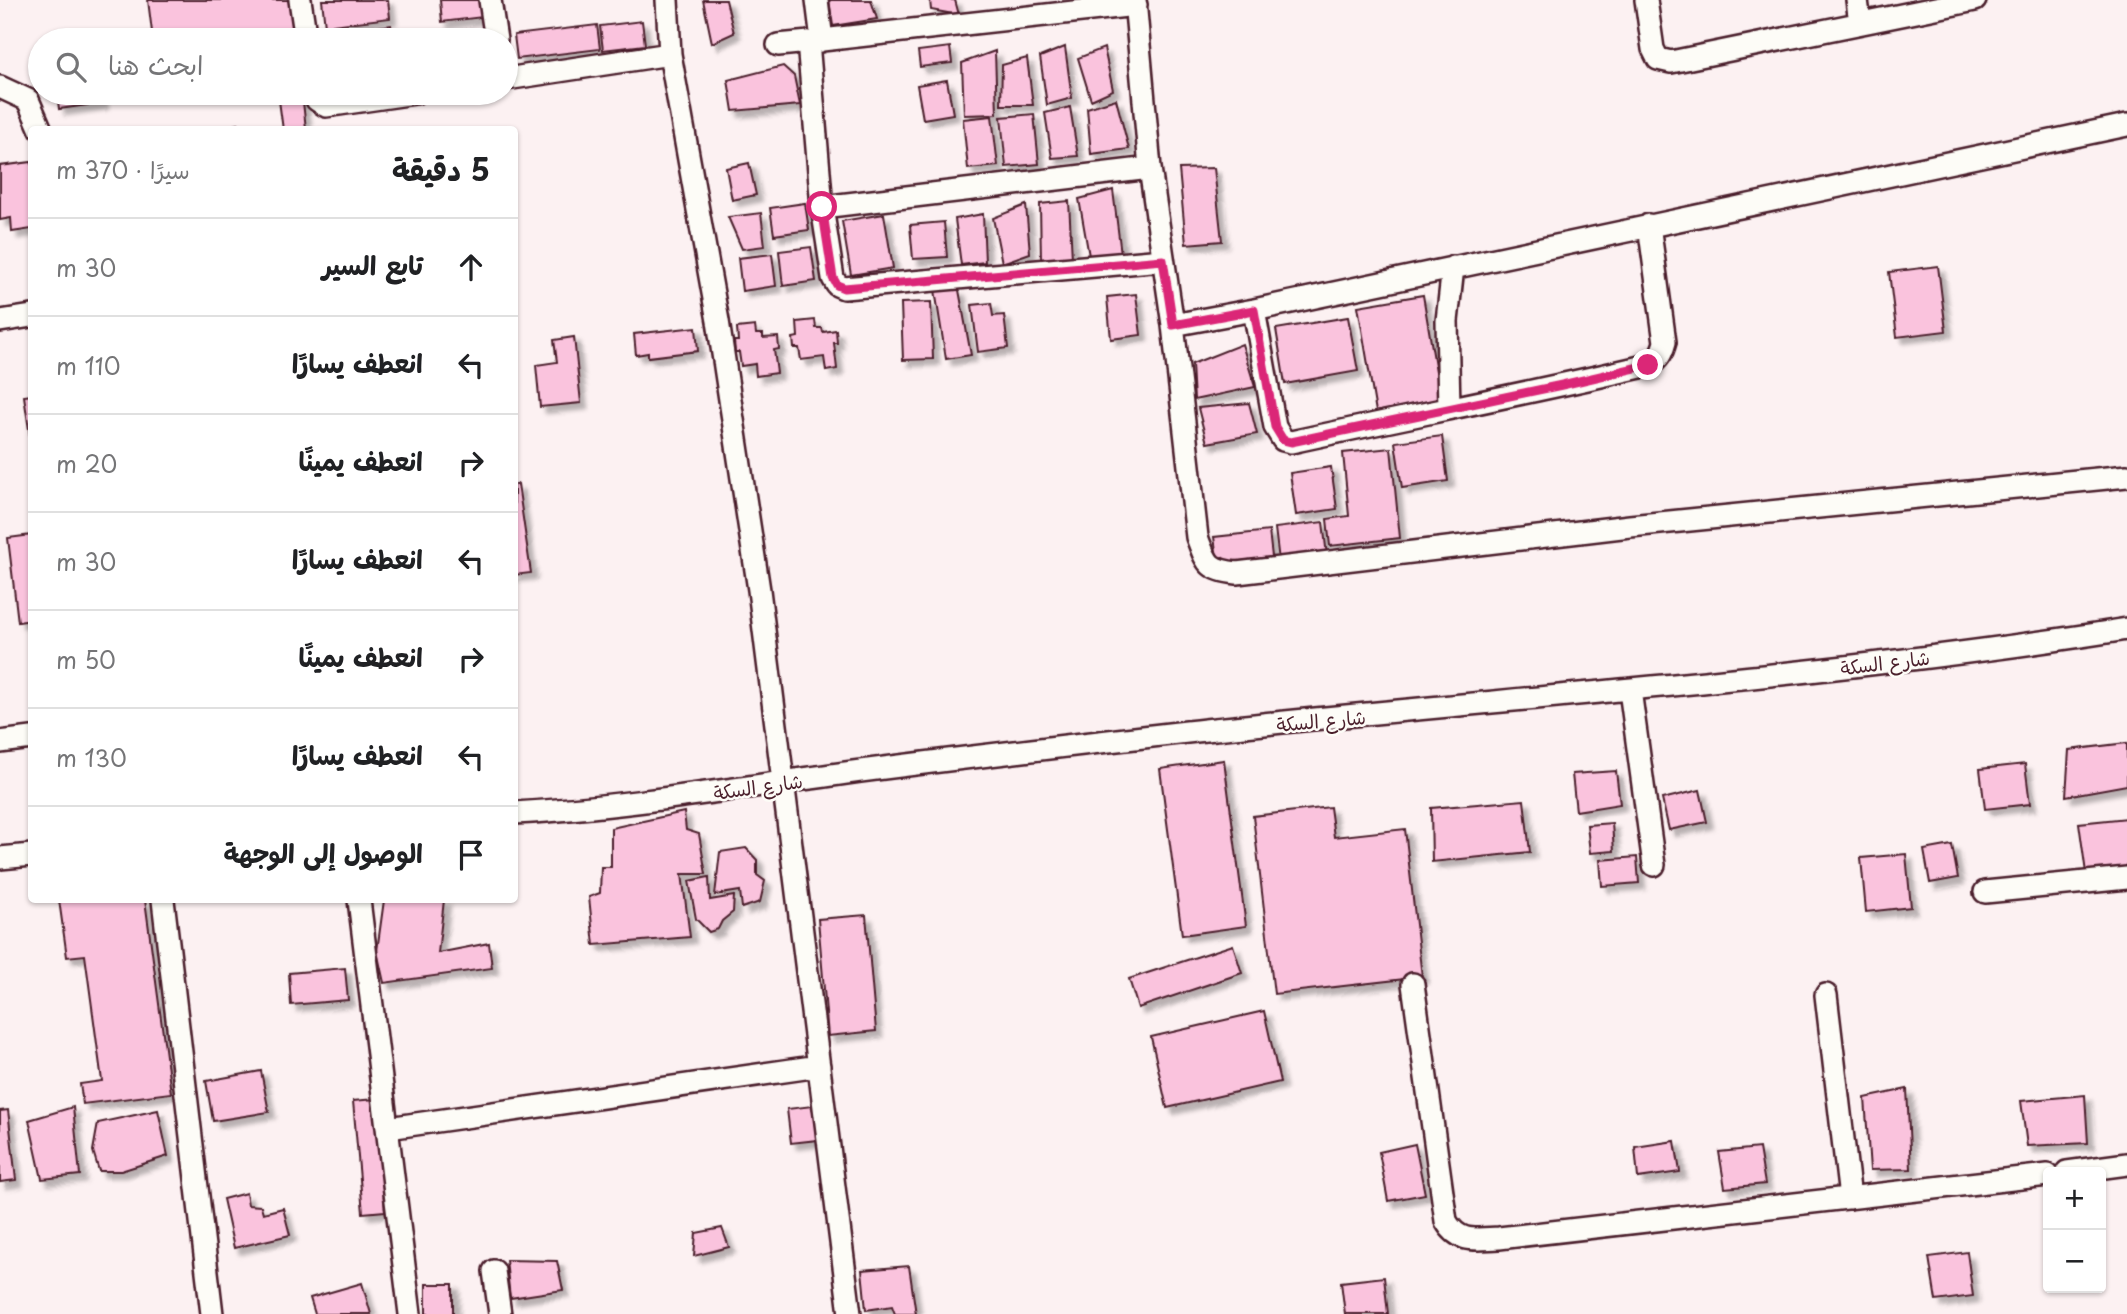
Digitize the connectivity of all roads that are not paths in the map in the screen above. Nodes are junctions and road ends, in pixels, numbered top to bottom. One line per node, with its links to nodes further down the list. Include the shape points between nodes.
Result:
1 (300, 0): 10 (street)
2 (490, 0): 11 (street)
3 (667, 0): 14 (street)
4 (817, 0): 12 (street)
5 (1646, 0): 9 (street, via 1653,49 1658,59 1671,62)
6 (1857, 0): 9 (street)
7 (1975, 0): 9 (street)
8 (1135, 3): 12 (street); 21 (street)
9 (1860, 23)
10 (304, 28)
11 (494, 28)
12 (815, 41): 13 (street); 22 (street)
13 (778, 45)
14 (670, 54): 15 (street); 36 (street, via 737,442)
15 (518, 77)
16 (0, 87): 17 (street)
17 (28, 100)
18 (30, 105): 20 (street)
19 (2127, 125): 23 (street)
20 (39, 126)
21 (1150, 168): 22 (street); 24 (street)
22 (822, 207): 24 (street, via 833,278 844,288)
23 (1649, 225): 25 (street); 30 (street, via 1665,342 1657,360)
24 (1163, 260): 29 (street)
25 (1453, 267): 26 (street); 30 (street, via 1447,321)
26 (1254, 310): 29 (street); 30 (street, via 1275,427 1283,440 1291,442)
27 (28, 317): 28 (street)
28 (0, 321)
29 (1173, 325): 31 (street, via 1197,537 1206,560 1218,571 1237,573 1630,526)
30 (1449, 407)
31 (2127, 476)
32 (2127, 629): 33 (street, شارع السكة, via 1830,669)
33 (1630, 690): 36 (street, شارع السكة, via 1188,732); 40 (street)
34 (28, 738): 35 (street)
35 (0, 742)
36 (785, 783): 37 (street, شارع السكة); 47 (street)
37 (518, 813)
38 (28, 855): 39 (street)
39 (0, 858)
40 (1654, 865)
41 (2127, 878): 42 (street)
42 (1985, 892)
43 (163, 903): 54 (street)
44 (359, 903): 48 (street)
45 (1413, 984): 52 (street, via 1446,1221 1460,1238 1499,1238)
46 (1826, 995): 52 (street)
47 (819, 1066): 48 (street); 57 (street)
48 (388, 1128): 55 (street)
49 (2127, 1164): 50 (street)
50 (2104, 1167)
51 (2043, 1176): 52 (street)
52 (1850, 1198)
53 (494, 1270): 56 (street)
54 (212, 1314)
55 (410, 1314)
56 (500, 1314)
57 (850, 1314)

